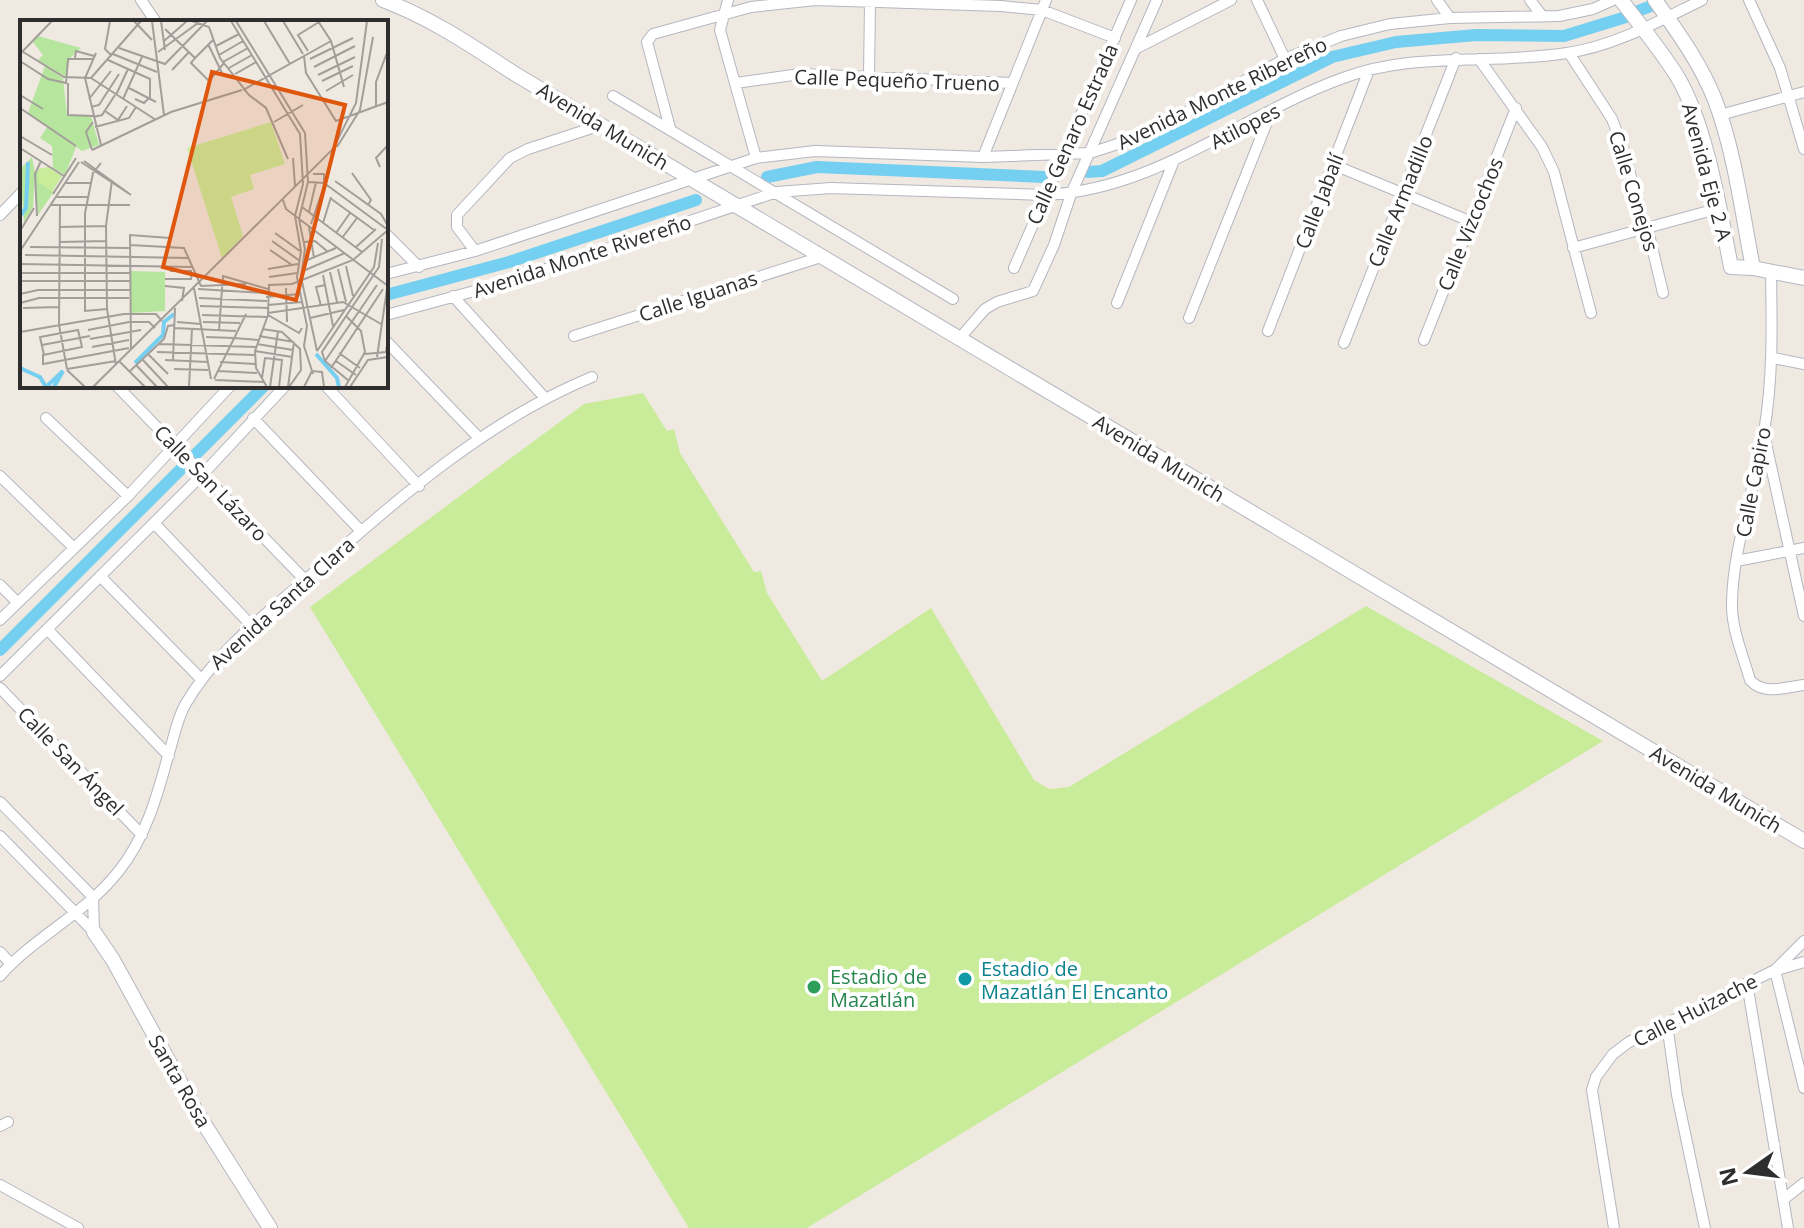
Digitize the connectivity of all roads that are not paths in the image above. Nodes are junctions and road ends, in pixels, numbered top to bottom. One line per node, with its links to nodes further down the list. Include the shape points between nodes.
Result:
1 (141, 0): 22 (street)
2 (383, 0): 17 (main road, Avenida Munich)
3 (728, 0): 18 (street)
4 (1131, 0): 24 (street, Calle Genaro Estrada)
5 (1157, 0): 25 (street, Calle Genaro Estrada)
6 (1231, 0): 25 (street)
7 (1257, 0): 28 (street)
8 (1437, 0): 21 (street)
9 (1530, 0): 19 (street)
10 (1613, 0): 19 (street, Avenida Monte Ribereño, via 1593,9)
11 (1621, 0): 23 (main road, Avenida Eje 2 A)
12 (1655, 0): 20 (main road, Avenida Eje 2 A)
13 (1702, 0): 20 (street, Atilopes)
14 (1749, 0): 35 (street)
15 (870, 1): 16 (street); 18 (street, via 794,1); 31 (street)
16 (1044, 5): 24 (street); 33 (street)
17 (406, 6): 40 (main road, Avenida Munich)
18 (723, 15): 32 (street, via 720,30); 41 (street, via 653,34 647,42)
19 (1543, 17): 21 (street, Avenida Monte Ribereño)
20 (1667, 17): 23 (street, Atilopes); 39 (main road, Avenida Eje 2 A, via 1704,77)
21 (1450, 18): 28 (street, Avenida Monte Ribereño, via 1341,36)
22 (155, 20)
23 (1642, 27): 26 (street, Atilopes); 57 (main road, Avenida Eje 2 A, via 1677,77 1695,117)
24 (1115, 38): 44 (street, Calle Genaro Estrada)
25 (1137, 48): 43 (street, Calle Genaro Estrada)
26 (1569, 53): 29 (street, Atilopes); 60 (street, Calle Conejos, via 1612,119)
27 (1456, 58): 29 (street, Atilopes); 30 (street, Atilopes); 52 (street, Calle Armadillo)
28 (1285, 59): 43 (street, Avenida Monte Ribereño, via 1142,136)
29 (1479, 59): 37 (street)
30 (1369, 70): 38 (street, Atilopes); 49 (street, Calle Jabalí)
31 (869, 76): 32 (street, Calle Pequeño Trueno, via 800,74); 33 (street, Calle Pequeño Trueno)
32 (736, 83): 46 (street)
33 (1011, 83): 45 (street)
34 (1804, 92): 35 (street)
35 (1790, 95): 39 (street); 42 (street)
36 (613, 96): 41 (street)
37 (1516, 108): 59 (street, Calle Vizcochos); 62 (street, via 1554,172)
38 (1271, 112): 47 (street, Atilopes); 77 (street)
39 (1720, 115): 67 (main road, Avenida Eje 2 A)
40 (601, 125): 50 (main road, Avenida Munich); 63 (street, via 505,162 457,215 457,227)
41 (670, 128): 48 (street)
42 (1804, 149)
43 (1090, 153): 44 (street, Avenida Monte Ribereño); 54 (street, Calle Genaro Estrada)
44 (1064, 155): 45 (street, Avenida Monte Ribereño); 55 (street, Calle Genaro Estrada)
45 (983, 157): 46 (street, Avenida Monte Ribereño, via 815,151)
46 (756, 158): 48 (street, Avenida Monte Ribereño)
47 (1173, 163): 54 (street, Atilopes); 74 (street)
48 (732, 165): 50 (street, Avenida Monte Rivereño); 51 (street)
49 (1334, 165): 52 (street); 78 (street, Calle Jabalí)
50 (693, 180): 56 (main road, Avenida Munich); 63 (street, Avenida Monte Rivereño)
51 (777, 192): 55 (street, Atilopes, via 831,188); 56 (street, Avenida Monte Rivereño); 73 (street)
52 (1402, 193): 59 (street); 83 (street, Calle Armadillo)
53 (20, 194): 58 (street)
54 (1071, 194): 55 (street, Atilopes); 80 (street, Calle Genaro Estrada, via 1033,291 985,309)
55 (1045, 195): 66 (street, Calle Genaro Estrada)
56 (737, 206): 64 (main road, Avenida Munich); 72 (street, Avenida Monte Rivereño)
57 (1720, 208): 60 (street); 67 (main road, Avenida Eje 2 A, via 1731,267)
58 (0, 215)
59 (1472, 222): 81 (street, Calle Vizcochos)
60 (1648, 230): 62 (street); 71 (street, Calle Conejos)
61 (388, 236): 65 (street)
62 (1573, 248): 75 (street)
63 (475, 251): 65 (street, Avenida Monte Rivereño)
64 (821, 257): 79 (street, Calle Iguanas); 80 (main road, Avenida Munich)
65 (419, 267): 69 (street, Avenida Monte Rivereño)
66 (1014, 268)
67 (1753, 268): 68 (main road)
68 (1771, 272): 70 (main road); 84 (street, Calle Capiro)
69 (388, 274)
70 (1804, 278)
71 (1663, 293)
72 (453, 296): 76 (street, Avenida Monte Rivereño); 91 (street)
73 (953, 299)
74 (1117, 303)
75 (1591, 313)
76 (388, 314)
77 (1189, 318)
78 (1268, 331)
79 (574, 336)
80 (959, 339): 123 (main road, Avenida Munich)
81 (1424, 340)
82 (388, 343): 95 (street)
83 (1344, 343)
84 (1773, 358): 85 (street); 94 (street, Calle Capiro)
85 (1804, 364)
86 (592, 377): 91 (street, Avenida Santa Clara)
87 (119, 388): 96 (street, Calle San Lázaro)
88 (227, 388): 96 (street)
89 (283, 388): 93 (street)
90 (328, 388): 99 (street)
91 (544, 397): 95 (street, Avenida Santa Clara)
92 (46, 418): 100 (street)
93 (253, 418): 97 (street); 102 (street)
94 (1764, 433): 105 (street); 106 (street, Calle Capiro)
95 (479, 438): 99 (street, Avenida Santa Clara)
96 (176, 446): 97 (street, Calle San Lázaro); 100 (street)
97 (202, 474): 101 (street); 108 (street, Calle San Lázaro)
98 (0, 476): 103 (street)
99 (419, 486): 102 (street, Avenida Santa Clara)
100 (128, 496): 103 (street)
101 (154, 523): 107 (street); 113 (street)
102 (361, 531): 108 (street, Avenida Santa Clara)
103 (74, 548): 110 (street)
104 (1804, 548): 105 (street)
105 (1790, 550): 106 (street); 111 (street)
106 (1736, 561): 117 (street, Calle Capiro, via 1732,604 1750,680 1766,690)
107 (100, 576): 114 (street); 116 (street)
108 (305, 580): 113 (street, Avenida Santa Clara)
109 (0, 585): 110 (street)
110 (17, 602): 112 (street)
111 (1804, 616)
112 (0, 620)
113 (252, 626): 116 (street, Avenida Santa Clara)
114 (47, 629): 115 (street); 119 (street)
115 (0, 676)
116 (201, 679): 119 (street, Avenida Santa Clara, via 183,708)
117 (1804, 685)
118 (0, 688): 121 (street, Calle San Ángel)
119 (169, 756): 121 (street, Avenida Santa Clara)
120 (0, 802): 124 (street)
121 (142, 835): 124 (street, Avenida Santa Clara, via 118,873)
122 (0, 836): 125 (street)
123 (1804, 841)
124 (93, 897): 125 (street, Avenida Santa Clara); 126 (street)
125 (75, 913): 126 (street); 130 (street, Avenida Santa Clara)
126 (94, 932): 140 (main road, Santa Rosa)
127 (1804, 941): 131 (street, Calle Huizache)
128 (0, 952): 130 (street)
129 (1804, 962): 131 (street)
130 (11, 964): 132 (street, Avenida Santa Clara)
131 (1775, 970): 133 (street, Calle Huizache); 135 (street)
132 (0, 976)
133 (1747, 983): 134 (street, Calle Huizache); 138 (street)
134 (1667, 1024): 141 (street, Calle Huizache, via 1613,1054 1592,1090); 142 (street)
135 (1804, 1088)
136 (1804, 1183): 138 (street)
137 (0, 1185): 139 (street)
138 (1784, 1199): 143 (street)
139 (78, 1228)
140 (270, 1228)
141 (1614, 1228)
142 (1705, 1228)
143 (1788, 1228)

